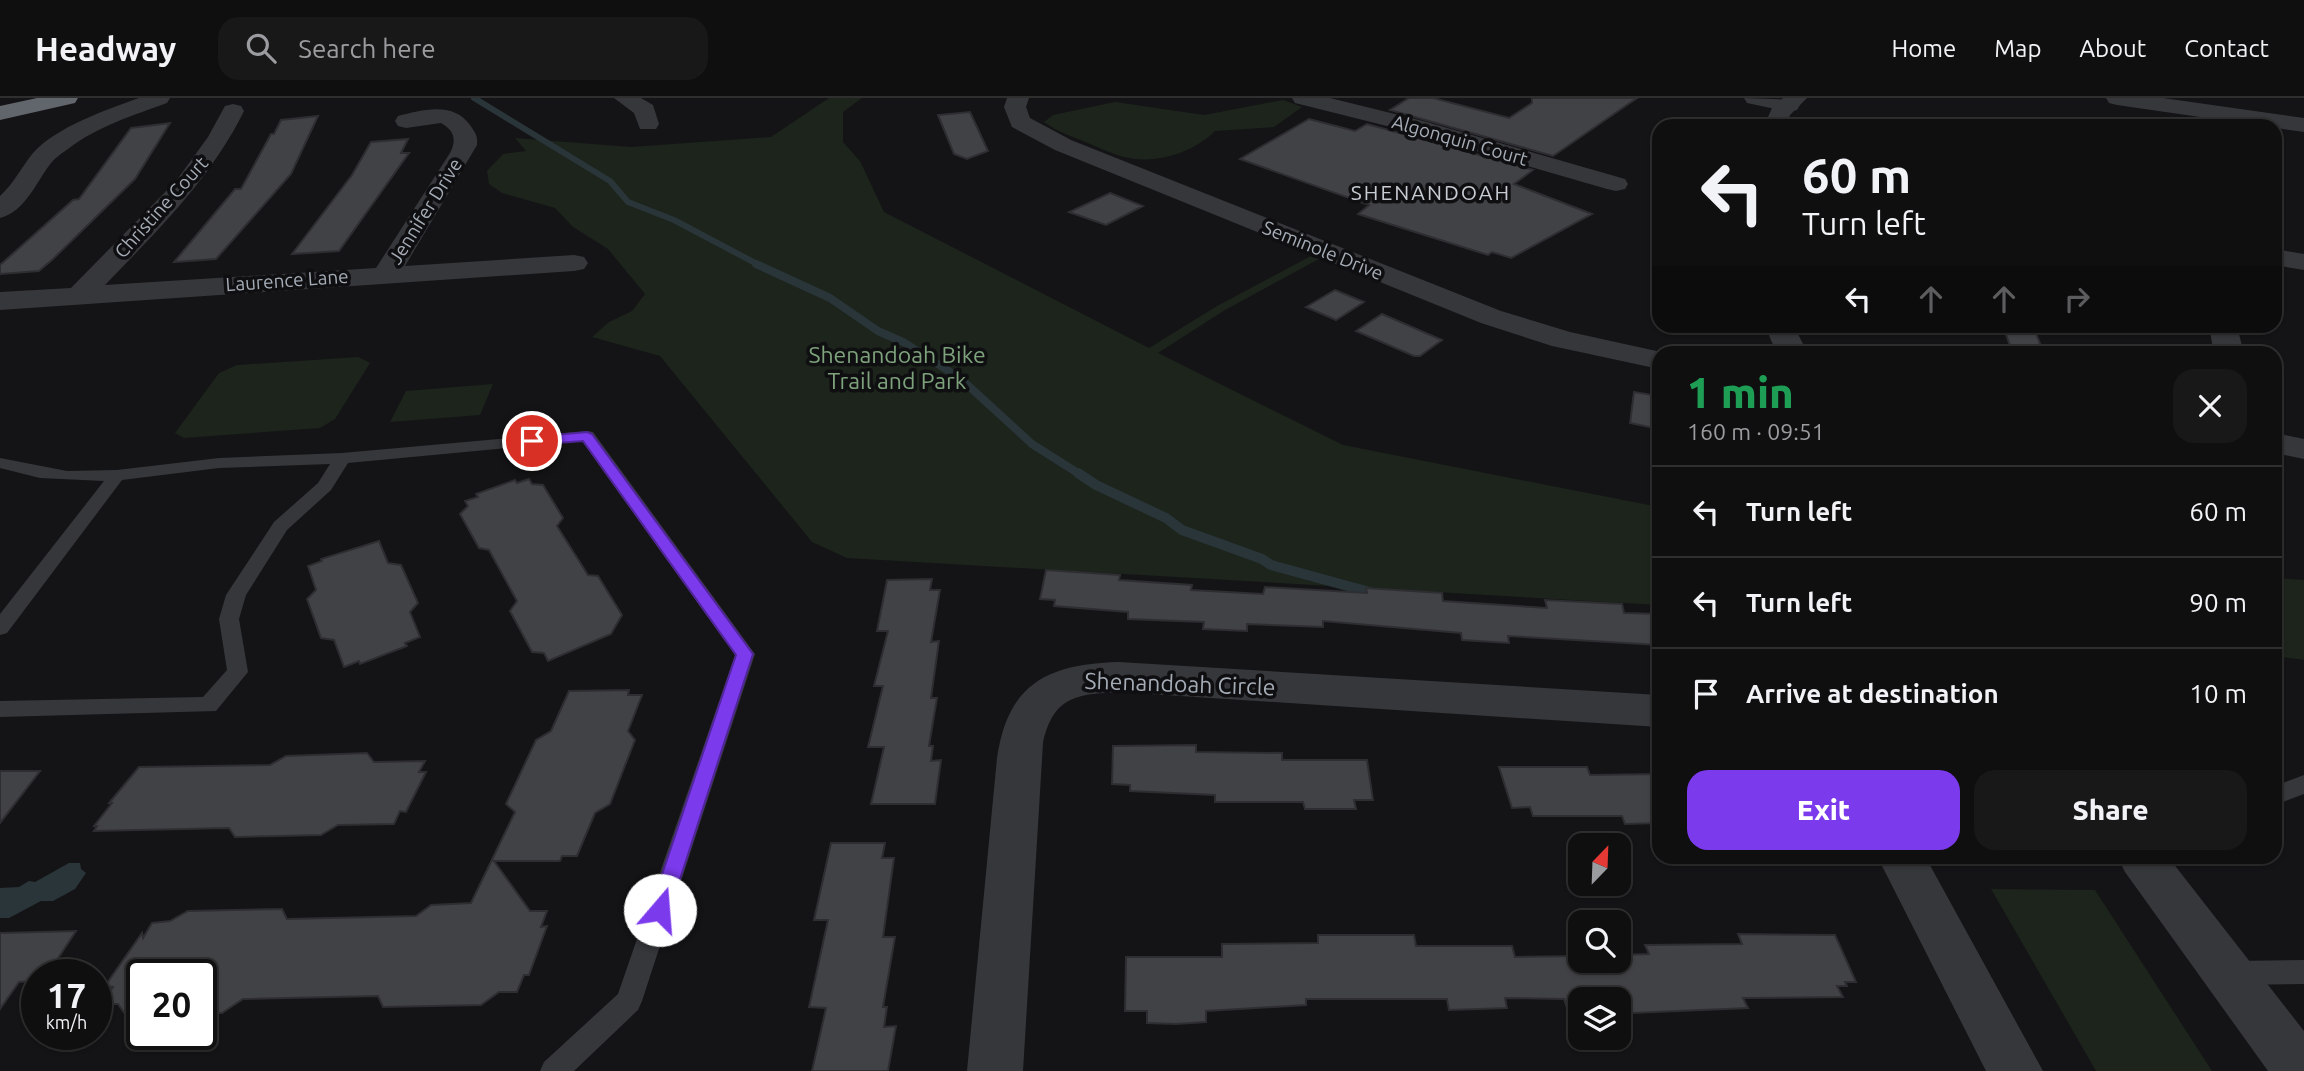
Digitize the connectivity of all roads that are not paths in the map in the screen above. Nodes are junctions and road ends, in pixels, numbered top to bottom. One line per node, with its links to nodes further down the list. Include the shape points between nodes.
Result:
1 (67, 98): 10 (highway)
2 (159, 98): 18 (street, via 108,117 63,141)
3 (625, 98): 15 (street, via 645,110)
4 (1018, 98): 25 (street, Seminole Drive, via 1014,107 1020,122 1063,145 1491,317 1563,340)
5 (1303, 98): 17 (street, Algonquin Court)
6 (1755, 98): 8 (street)
7 (2117, 98): 12 (street)
8 (1792, 102): 11 (street)
9 (233, 111): 23 (street, Christine Court, via 194,174)
10 (0, 113)
11 (1778, 119)
12 (2262, 119)
13 (406, 121): 22 (street, Jennifer Drive, via 449,117 462,128 466,142)
14 (2282, 122): 16 (street)
15 (648, 124)
16 (2304, 125)
17 (1616, 184)
18 (0, 210)
19 (2282, 258): 21 (street)
20 (573, 262): 22 (street, Laurence Lane)
21 (2304, 262)
22 (387, 273): 23 (street, Laurence Lane)
23 (79, 296): 24 (street, Laurence Lane)
24 (0, 301)
25 (1652, 359)
26 (2282, 444): 27 (street)
27 (2304, 449)
28 (342, 458): 30 (lane, via 219,463); 32 (lane, via 325,486 280,526 236,595 229,619 238,673 208,705); 40 (lane, via 587,436 745,654 629,1001)
29 (0, 463): 30 (lane, via 67,476)
30 (117, 475): 31 (lane)
31 (0, 628)
32 (0, 709)
33 (1652, 711): 41 (street, Shenandoah Circle, via 1119,677 1082,678 1059,687 1039,701 1024,728)
34 (2304, 784): 35 (lane)
35 (2282, 793)
36 (1905, 864): 42 (street)
37 (2146, 864): 39 (street)
38 (2304, 972): 39 (lane)
39 (2227, 973): 43 (street)
40 (554, 1071)
41 (995, 1071)
42 (2015, 1071)
43 (2301, 1071)

